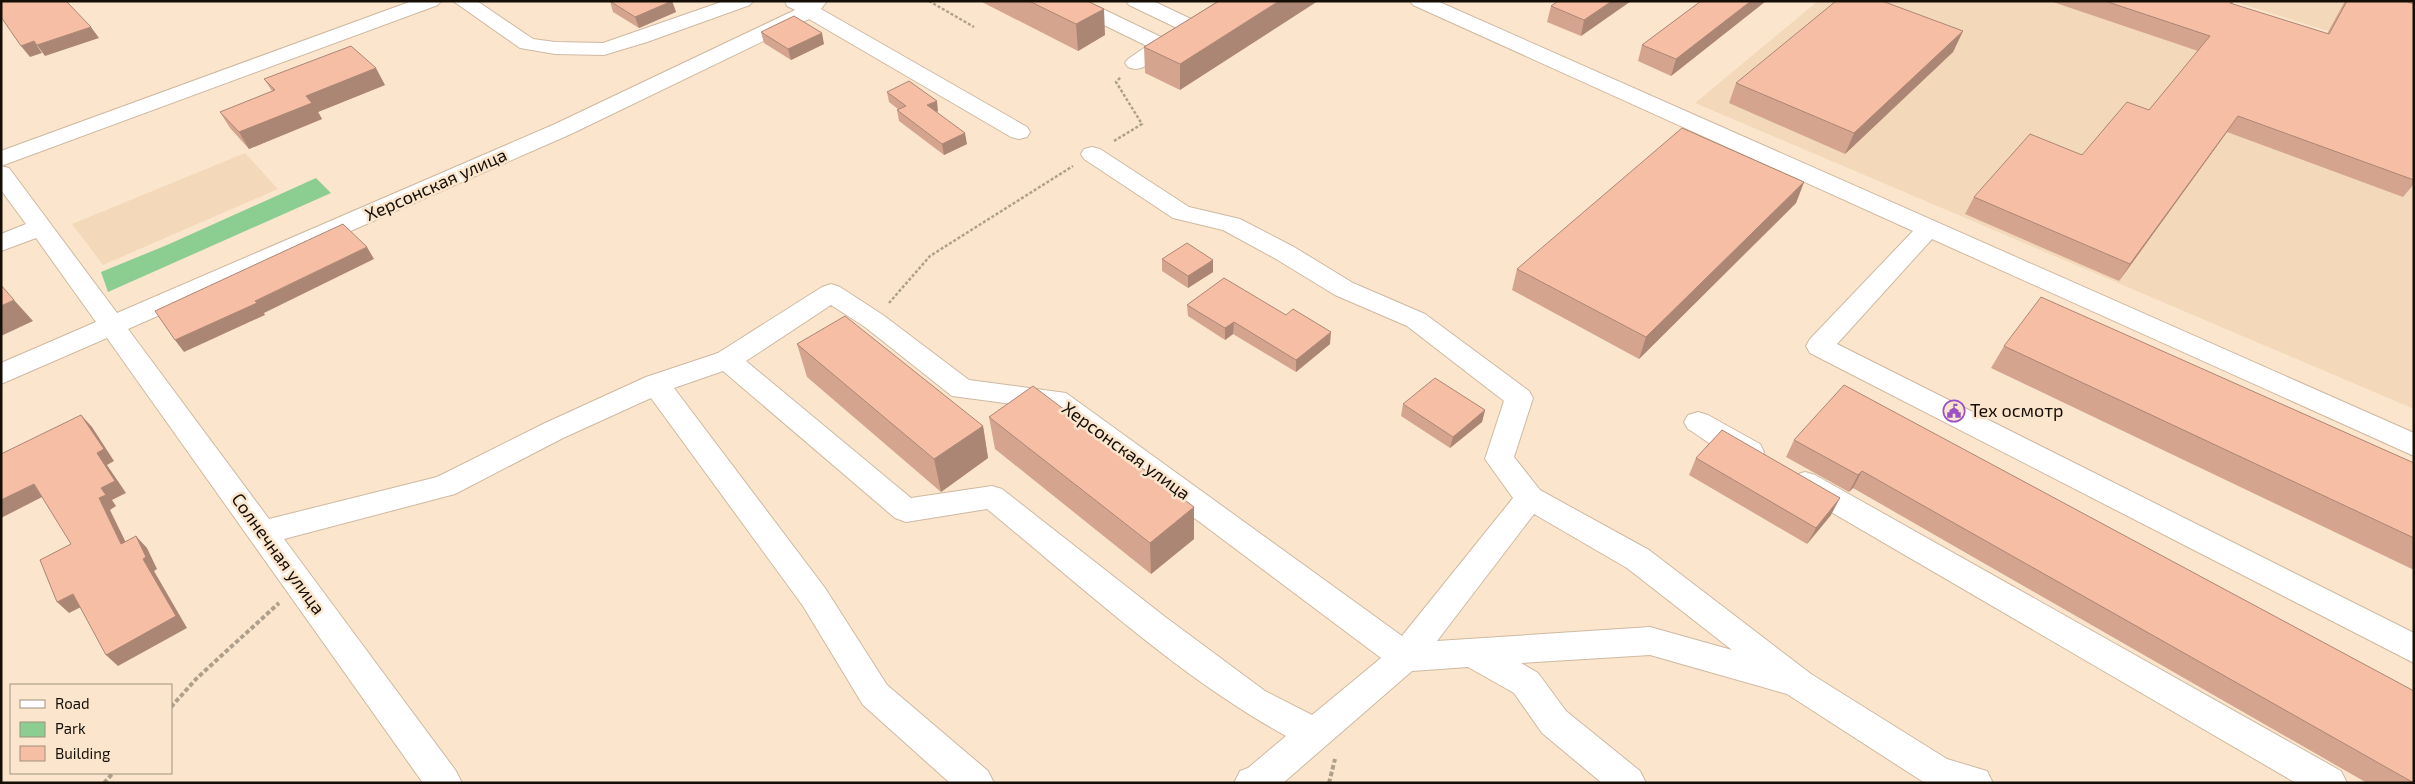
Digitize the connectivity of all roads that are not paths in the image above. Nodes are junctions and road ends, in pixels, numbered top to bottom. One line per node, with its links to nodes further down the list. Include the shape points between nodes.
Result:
1 (431, 1): 14 (street)
2 (463, 1): 3 (street, via 527,44 604,49)
3 (743, 1)
4 (1070, 1): 10 (street)
5 (1136, 1): 9 (street)
6 (1233, 1): 9 (street)
7 (1427, 2): 17 (street)
8 (806, 4): 12 (street); 19 (street, Херсонская улица, via 758,37 563,129)
9 (1192, 27): 10 (street)
10 (1163, 46): 11 (street)
11 (1135, 63)
12 (1019, 132)
13 (1092, 154): 25 (street, via 1181,213 1232,224 1344,289 1416,320 1519,398 1499,459)
14 (1, 159)
15 (1, 173): 16 (street, Солнечная улица)
16 (42, 228): 18 (street); 19 (street, Солнечная улица)
17 (1929, 228): 24 (street); 27 (street, via 1819,346)
18 (1, 243)
19 (112, 326): 21 (street, Херсонская улица); 26 (street, Солнечная улица)
20 (727, 360): 22 (street); 29 (street, Херсонская улица, via 831,293 874,321 962,389 1056,400); 31 (street, via 906,510 992,497 1252,702)
21 (1, 374)
22 (656, 384): 26 (street, via 553,431 445,486); 34 (street, via 814,597 875,695)
23 (1698, 422): 38 (street)
24 (2414, 446)
25 (1530, 498): 29 (street); 30 (street, via 1638,559)
26 (262, 533): 33 (street, Солнечная улица)
27 (2414, 649)
28 (1472, 653): 29 (street); 30 (street, via 1650,641); 36 (street, via 1526,683 1554,722)
29 (1405, 657): 31 (street)
30 (1799, 684): 32 (street)
31 (1314, 734): 35 (street, via 1258,782)
32 (1930, 777): 37 (street)
33 (444, 783)
34 (976, 783)
35 (1252, 783)
36 (1628, 783)
37 (1976, 783)
38 (2329, 783)

